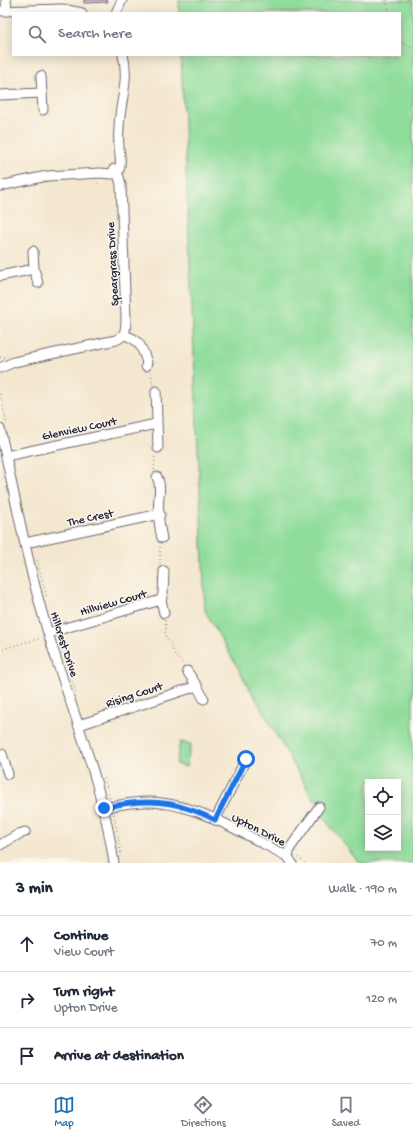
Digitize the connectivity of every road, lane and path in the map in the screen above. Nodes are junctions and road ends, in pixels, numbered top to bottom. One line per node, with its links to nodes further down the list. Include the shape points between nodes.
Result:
1 (6, 0): 4 (street)
2 (122, 0): 6 (street)
3 (386, 0): 7 (path)
4 (3, 11): 5 (street, via 62,9)
5 (77, 12)
6 (116, 12)
7 (390, 12)
8 (401, 42): 9 (path)
9 (413, 49)
10 (123, 56): 15 (street, via 126,76)
11 (41, 76): 12 (street)
12 (41, 93): 13 (street); 14 (street)
13 (0, 95)
14 (43, 110)
15 (115, 172): 16 (street, via 47,176); 21 (street, Speargrass Drive, via 121,192 126,318)
16 (0, 186)
17 (33, 251): 18 (street)
18 (34, 269): 19 (street); 20 (street)
19 (0, 276)
20 (38, 283)
21 (124, 335): 22 (street, via 116,340); 23 (street, via 137,341)
22 (14, 362): 24 (street); 25 (street)
23 (149, 362): 26 (path)
24 (0, 363)
25 (0, 368)
26 (156, 390): 27 (street)
27 (156, 424): 29 (street); 30 (street, Glenview Court)
28 (0, 429): 30 (street, Hillcrest Drive)
29 (158, 449): 31 (path)
30 (6, 456): 34 (street, Hillcrest Drive)
31 (157, 476): 32 (street)
32 (160, 514): 33 (street); 34 (street, The Crest)
33 (163, 539): 36 (path)
34 (25, 543): 40 (street, Hillcrest Drive)
35 (36, 555): 38 (path)
36 (163, 569): 37 (street, Hillview Court)
37 (161, 600): 39 (street, Hillview Court); 40 (street, Hillview Court)
38 (48, 604)
39 (164, 613): 42 (path, via 165,634 174,654)
40 (49, 634): 41 (path); 44 (path); 46 (street, Hillcrest Drive)
41 (0, 652)
42 (187, 670): 43 (street)
43 (197, 686): 45 (street); 46 (street, Rising Court)
44 (77, 695)
45 (204, 699)
46 (78, 725): 53 (street, Hillcrest Drive)
47 (1, 752): 49 (street)
48 (246, 759): 54 (street)
49 (8, 774)
50 (103, 777): 51 (path)
51 (110, 799)
52 (319, 807): 57 (street, via 290,848)
53 (104, 808): 54 (street, Upton Drive, via 143,802 162,803 189,808); 58 (street, Hillcrest Drive)
54 (215, 820): 57 (street, Upton Drive)
55 (25, 832): 56 (street)
56 (0, 845)
57 (292, 859): 59 (path)
58 (114, 863)
59 (305, 863)

